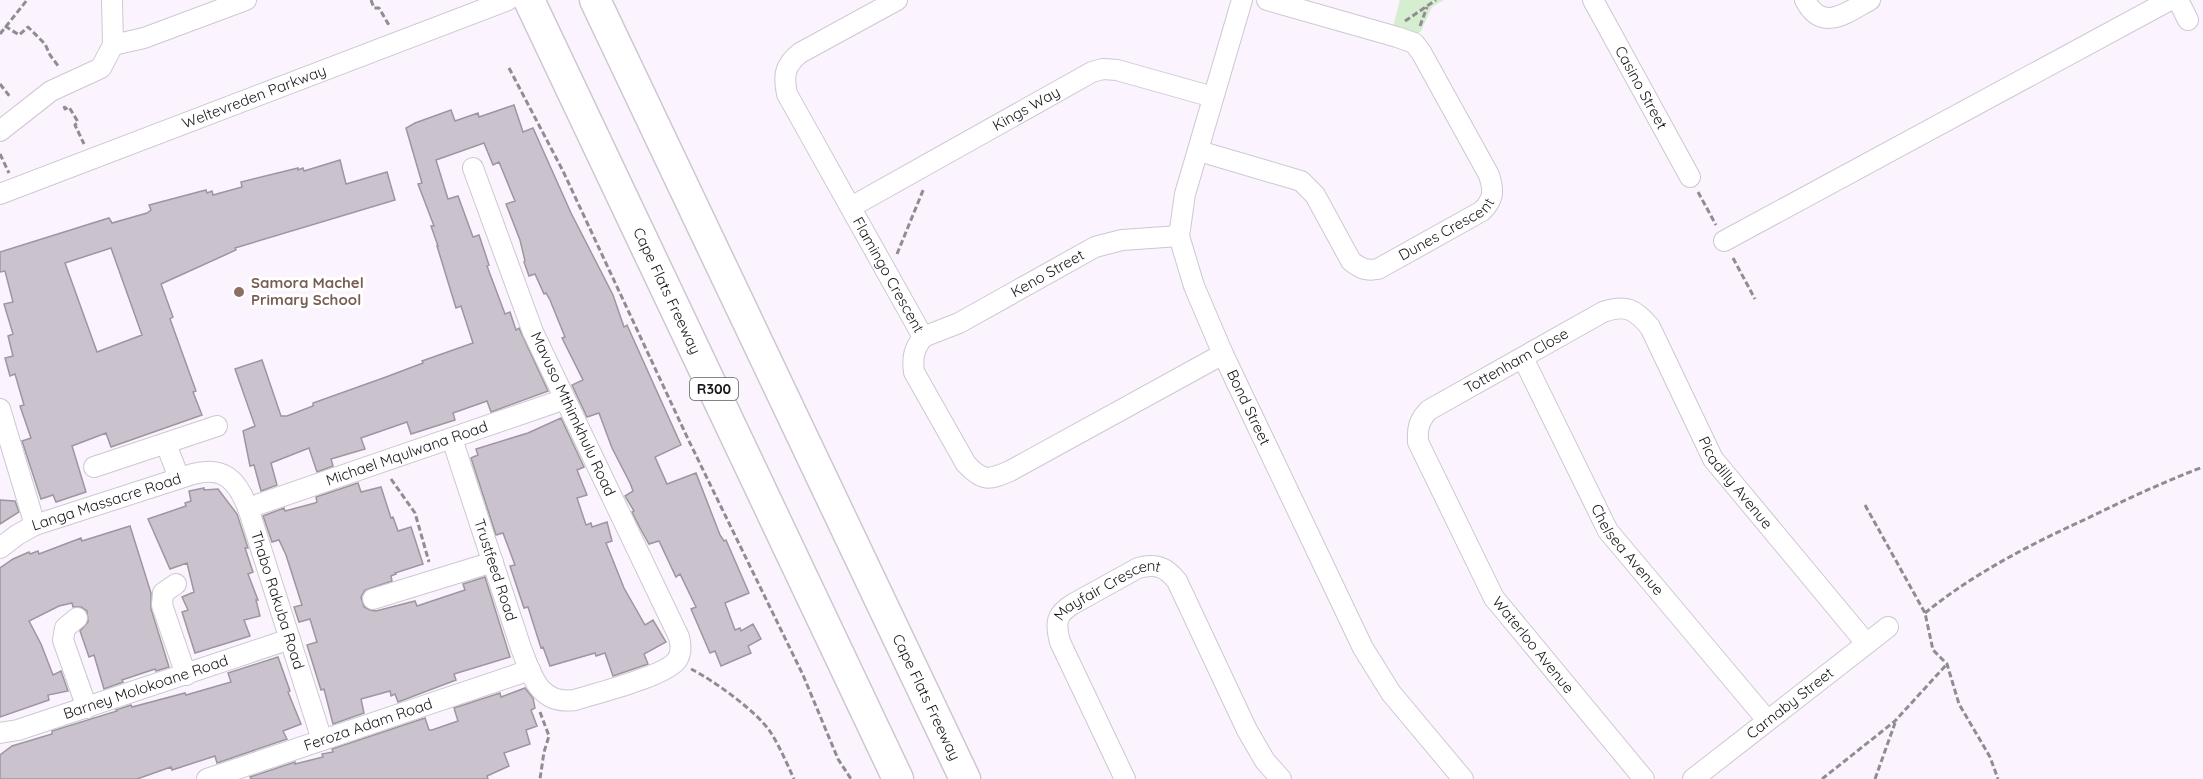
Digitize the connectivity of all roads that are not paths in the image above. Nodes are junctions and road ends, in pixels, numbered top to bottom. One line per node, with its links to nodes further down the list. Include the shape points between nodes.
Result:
1 (112, 0): 15 (street)
2 (246, 0): 15 (street, via 144,38)
3 (508, 0): 21 (street, Weltevreden Parkway)
4 (529, 0): 56 (highway, Cape Flats Freeway / R300)
5 (596, 0): 57 (highway, Cape Flats Freeway)
6 (897, 0): 22 (street, Flamingo Crescent, via 800,52 785,70 787,94)
7 (1242, 0): 16 (street, Bond Street)
8 (1267, 0): 18 (street, Dunes Crescent, via 1414,44 1489,175 1493,195 1490,203 1482,211 1369,271 1351,261 1315,195 1301,181)
9 (1593, 0): 20 (street, Casino Street)
10 (1805, 0): 11 (street, via 1816,15 1826,19 1839,17)
11 (1870, 0)
12 (2170, 0): 24 (street)
13 (2178, 0): 14 (street)
14 (2188, 20)
15 (113, 45): 17 (street, via 101,68 60,88)
16 (1213, 97): 18 (street, Bond Street); 22 (street, Kings Way, via 1117,70 1092,72)
17 (0, 132)
18 (1199, 151): 23 (street, Bond Street, via 1185,195)
19 (472, 168): 29 (street, Mavuso Mthimkhulu Road, via 521,302)
20 (1690, 177)
21 (0, 194)
22 (851, 207): 26 (street, Flamingo Crescent)
23 (1179, 236): 26 (street, Keno Street, via 1122,240 1095,247 959,323); 27 (street, Bond Street, via 1194,286)
24 (1724, 241)
25 (1628, 309): 28 (street, Tottenham Close, via 1603,312); 47 (street, Picadilly Avenue, via 1650,327 1713,459)
26 (923, 337): 27 (street, Flamingo Crescent, via 915,349 914,372 966,464 986,479 1010,471)
27 (1223, 354): 60 (street, Bond Street, via 1377,673)
28 (1523, 357): 32 (street, Tottenham Close, via 1429,410); 52 (street, Chelsea Avenue, via 1608,531)
29 (565, 399): 33 (street, Michael Mqulwana Road); 50 (street, Mavuso Mthimkhulu Road, via 681,647 678,659 658,673 575,700)
30 (0, 409): 39 (street)
31 (217, 426): 34 (street)
32 (1417, 430): 61 (street, Waterloo Avenue, via 1424,457 1494,598)
33 (452, 439): 38 (street, Michael Mqulwana Road); 41 (street, Trustfeed Road)
34 (166, 444): 35 (street); 37 (street)
35 (94, 467)
36 (218, 471): 37 (street, Langa Massacre Road); 38 (street, Thabo Rakuba Road, via 235,483)
37 (179, 478): 39 (street, Langa Massacre Road)
38 (248, 508): 46 (street, Thabo Rakuba Road)
39 (35, 525): 40 (street, Langa Massacre Road)
40 (0, 548)
41 (493, 562): 43 (street); 48 (street, Trustfeed Road)
42 (176, 584): 49 (street, via 163,593 162,605)
43 (373, 599)
44 (77, 618): 51 (street, via 65,628 63,640)
45 (1888, 627): 47 (street, Carnaby Street)
46 (290, 639): 49 (street, Barney Molokoane Road); 54 (street, Thabo Rakuba Road)
47 (1866, 643): 52 (street, Carnaby Street)
48 (530, 670): 50 (street, Trustfeed Road); 54 (street, Feroza Adam Road)
49 (186, 675): 51 (street, Barney Molokoane Road)
50 (543, 700)
51 (87, 708): 53 (street, Barney Molokoane Road)
52 (1767, 720): 62 (street, Carnaby Street)
53 (0, 733)
54 (322, 740): 55 (street, Feroza Adam Road)
55 (207, 779)
56 (898, 779)
57 (964, 779)
58 (1125, 779): 59 (street, Mayfair Crescent, via 1060,642 1058,620 1073,604 1149,565 1170,571 1177,580 1247,730)
59 (1281, 779)
60 (1463, 779)
61 (1644, 779)
62 (1693, 779)

